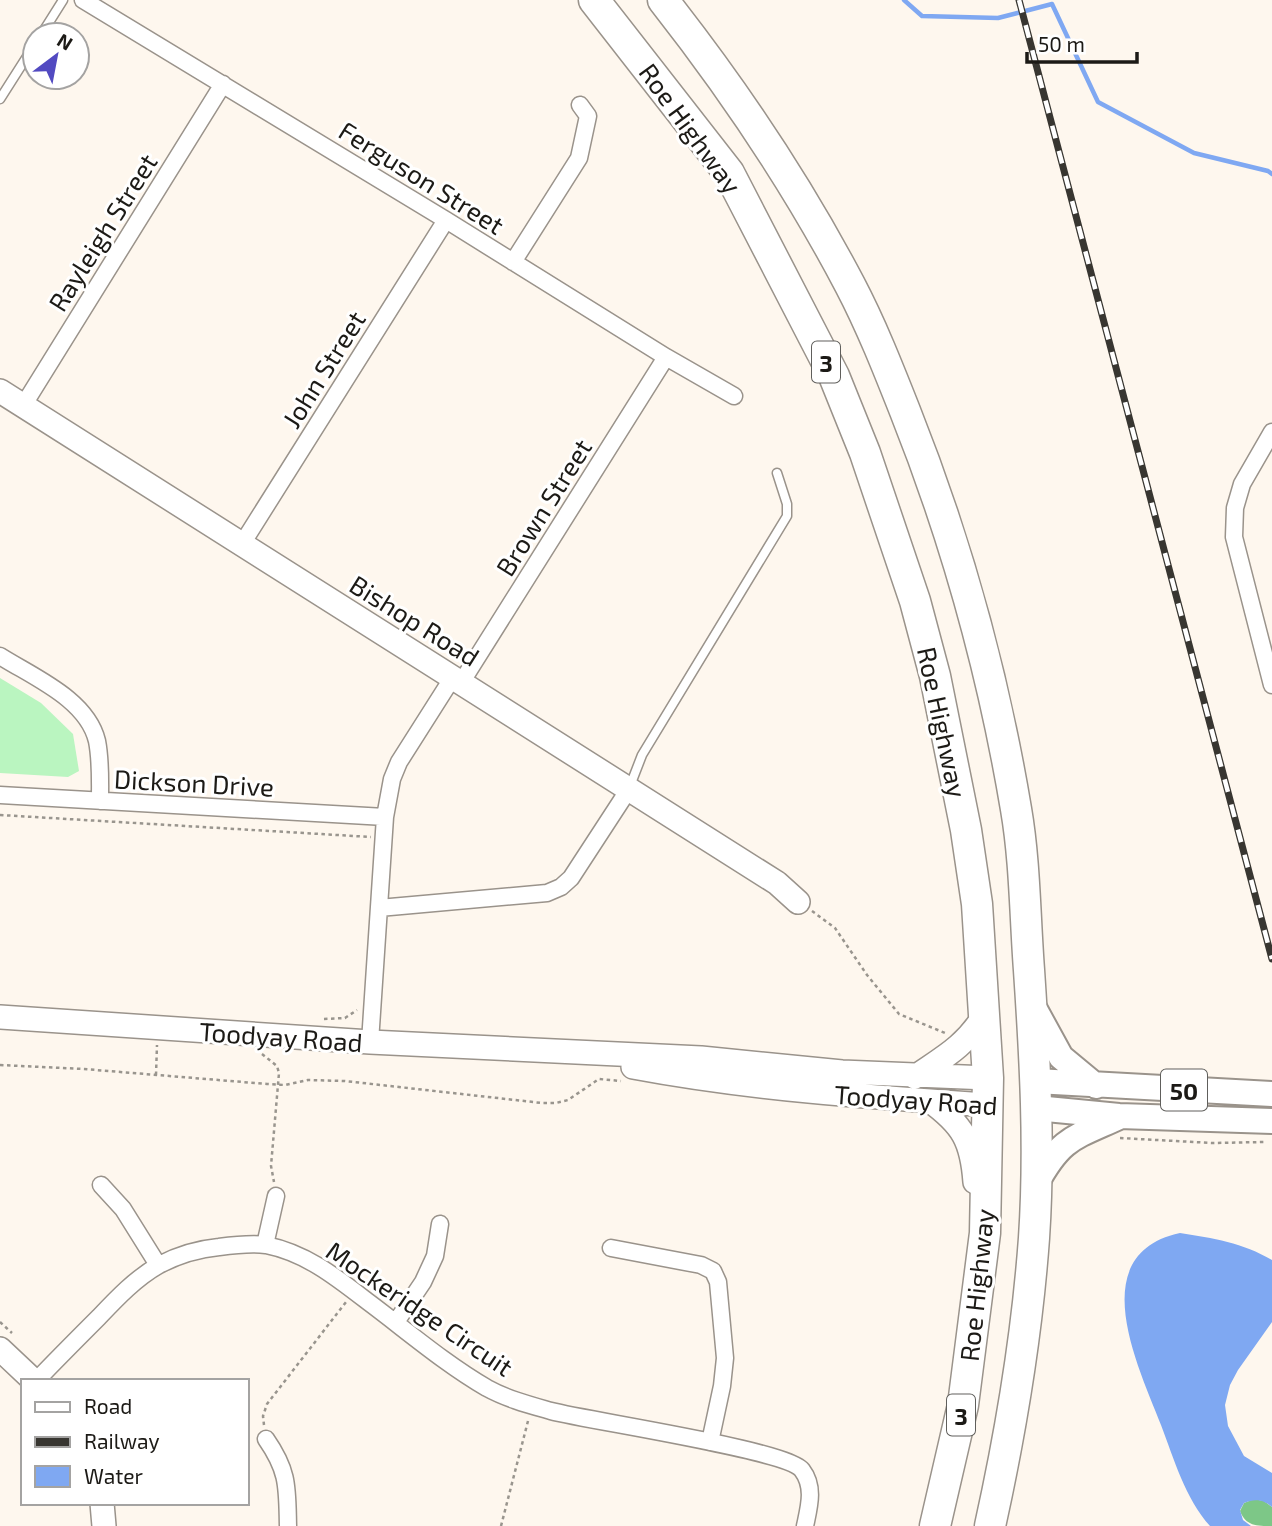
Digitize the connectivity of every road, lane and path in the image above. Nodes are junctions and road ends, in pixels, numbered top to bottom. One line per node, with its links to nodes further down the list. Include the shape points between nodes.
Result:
1 (63, 0): 5 (lane)
2 (83, 0): 7 (street, Ferguson Street)
3 (594, 0): 32 (highway, Roe Highway / 3, via 729,173 834,376 865,453 935,676 977,904)
4 (663, 0): 30 (highway, Roe Highway / 3, via 763,136 850,285 927,466 970,601 1000,723 1017,813)
5 (50, 21)
6 (21, 66): 8 (lane)
7 (223, 84): 10 (street, Ferguson Street); 15 (street, Rayleigh Street)
8 (0, 99)
9 (580, 105): 11 (street, via 588,116 579,158)
10 (446, 220): 11 (street, Ferguson Street); 18 (street, John Street)
11 (513, 262): 12 (street, Ferguson Street)
12 (666, 357): 14 (street, Ferguson Street); 20 (street, Brown Street)
13 (0, 391): 15 (main road, Bishop Road)
14 (734, 396)
15 (23, 406): 18 (main road, Bishop Road)
16 (1272, 432): 21 (street, via 1242,484 1234,537)
17 (777, 473): 22 (lane, via 787,516 642,755)
18 (243, 544): 20 (main road, Bishop Road)
19 (0, 656): 24 (street, via 63,696 90,723 100,762)
20 (457, 680): 22 (main road, Bishop Road); 26 (street, Brown Street, via 400,762)
21 (1272, 685)
22 (629, 789): 28 (main road, Bishop Road, via 777,883); 29 (street, via 580,866 561,887 547,893)
23 (0, 796): 24 (street, Dickson Drive)
24 (100, 801): 26 (street, Dickson Drive)
25 (0, 815): 27 (path)
26 (385, 817): 29 (street, Brown Street)
27 (371, 837)
28 (798, 902): 38 (path, via 829,921 899,1014)
29 (379, 908): 37 (street, Brown Street)
30 (1031, 1003): 45 (main road, via 1061,1057); 48 (highway, Roe Highway / 3)
31 (360, 1004): 34 (path, via 345,1018)
32 (984, 1016): 38 (main road); 46 (highway, Roe Highway / 3)
33 (0, 1017): 35 (main road, Toodyay Road / 50)
34 (314, 1018)
35 (258, 1034): 37 (main road, Toodyay Road / 50); 44 (path, via 260,1052 277,1066)
36 (158, 1042): 41 (path)
37 (370, 1042): 39 (main road, Toodyay Road / 50)
38 (962, 1044): 42 (main road)
39 (562, 1053): 42 (main road, Toodyay Road / 50, via 701,1058); 49 (main road, Toodyay Road / 50, via 699,1079)
40 (0, 1065): 41 (path)
41 (156, 1075): 44 (path)
42 (915, 1077): 46 (main road, Toodyay Road / 50)
43 (629, 1082): 44 (path, via 599,1079 556,1103 345,1081)
44 (278, 1085): 54 (path, via 271,1166)
45 (1096, 1086): 47 (main road, Toodyay Road / 50); 48 (main road, Toodyay Road / 50)
46 (988, 1092): 48 (highway, Toodyay Road / 50); 49 (main road, Toodyay Road / 50); 56 (highway, Roe Highway / 3)
47 (1272, 1094)
48 (1036, 1095): 50 (main road, Toodyay Road / 50); 52 (highway, Roe Highway / 3)
49 (930, 1101): 56 (main road, via 954,1119 969,1143)
50 (1119, 1116): 51 (main road, Toodyay Road / 50); 52 (main road, via 1064,1144)
51 (1272, 1121)
52 (1036, 1184): 74 (highway, Roe Highway / 3, via 1020,1368)
53 (101, 1185): 59 (street, via 123,1209)
54 (276, 1196): 57 (street)
55 (440, 1224): 61 (street, via 435,1256)
56 (985, 1233): 73 (highway, Roe Highway / 3, via 963,1405)
57 (265, 1245): 59 (street, Mockeridge Circuit, via 204,1248); 61 (street, Mockeridge Circuit, via 323,1267)
58 (611, 1248): 67 (street, via 713,1271 725,1358)
59 (158, 1265): 64 (street, Mockeridge Circuit, via 123,1292)
60 (347, 1301): 66 (path, via 267,1404 263,1416)
61 (396, 1322): 67 (street, Mockeridge Circuit, via 470,1378 511,1399 574,1417)
62 (0, 1349): 63 (main road)
63 (33, 1379)
64 (37, 1379)
65 (530, 1414): 71 (path)
66 (266, 1439): 70 (street, via 285,1473)
67 (710, 1442): 72 (street, Mockeridge Circuit, via 800,1468 811,1498)
68 (102, 1505): 69 (main road)
69 (104, 1526)
70 (288, 1526)
71 (501, 1526)
72 (805, 1526)
73 (935, 1526)
74 (990, 1526)

